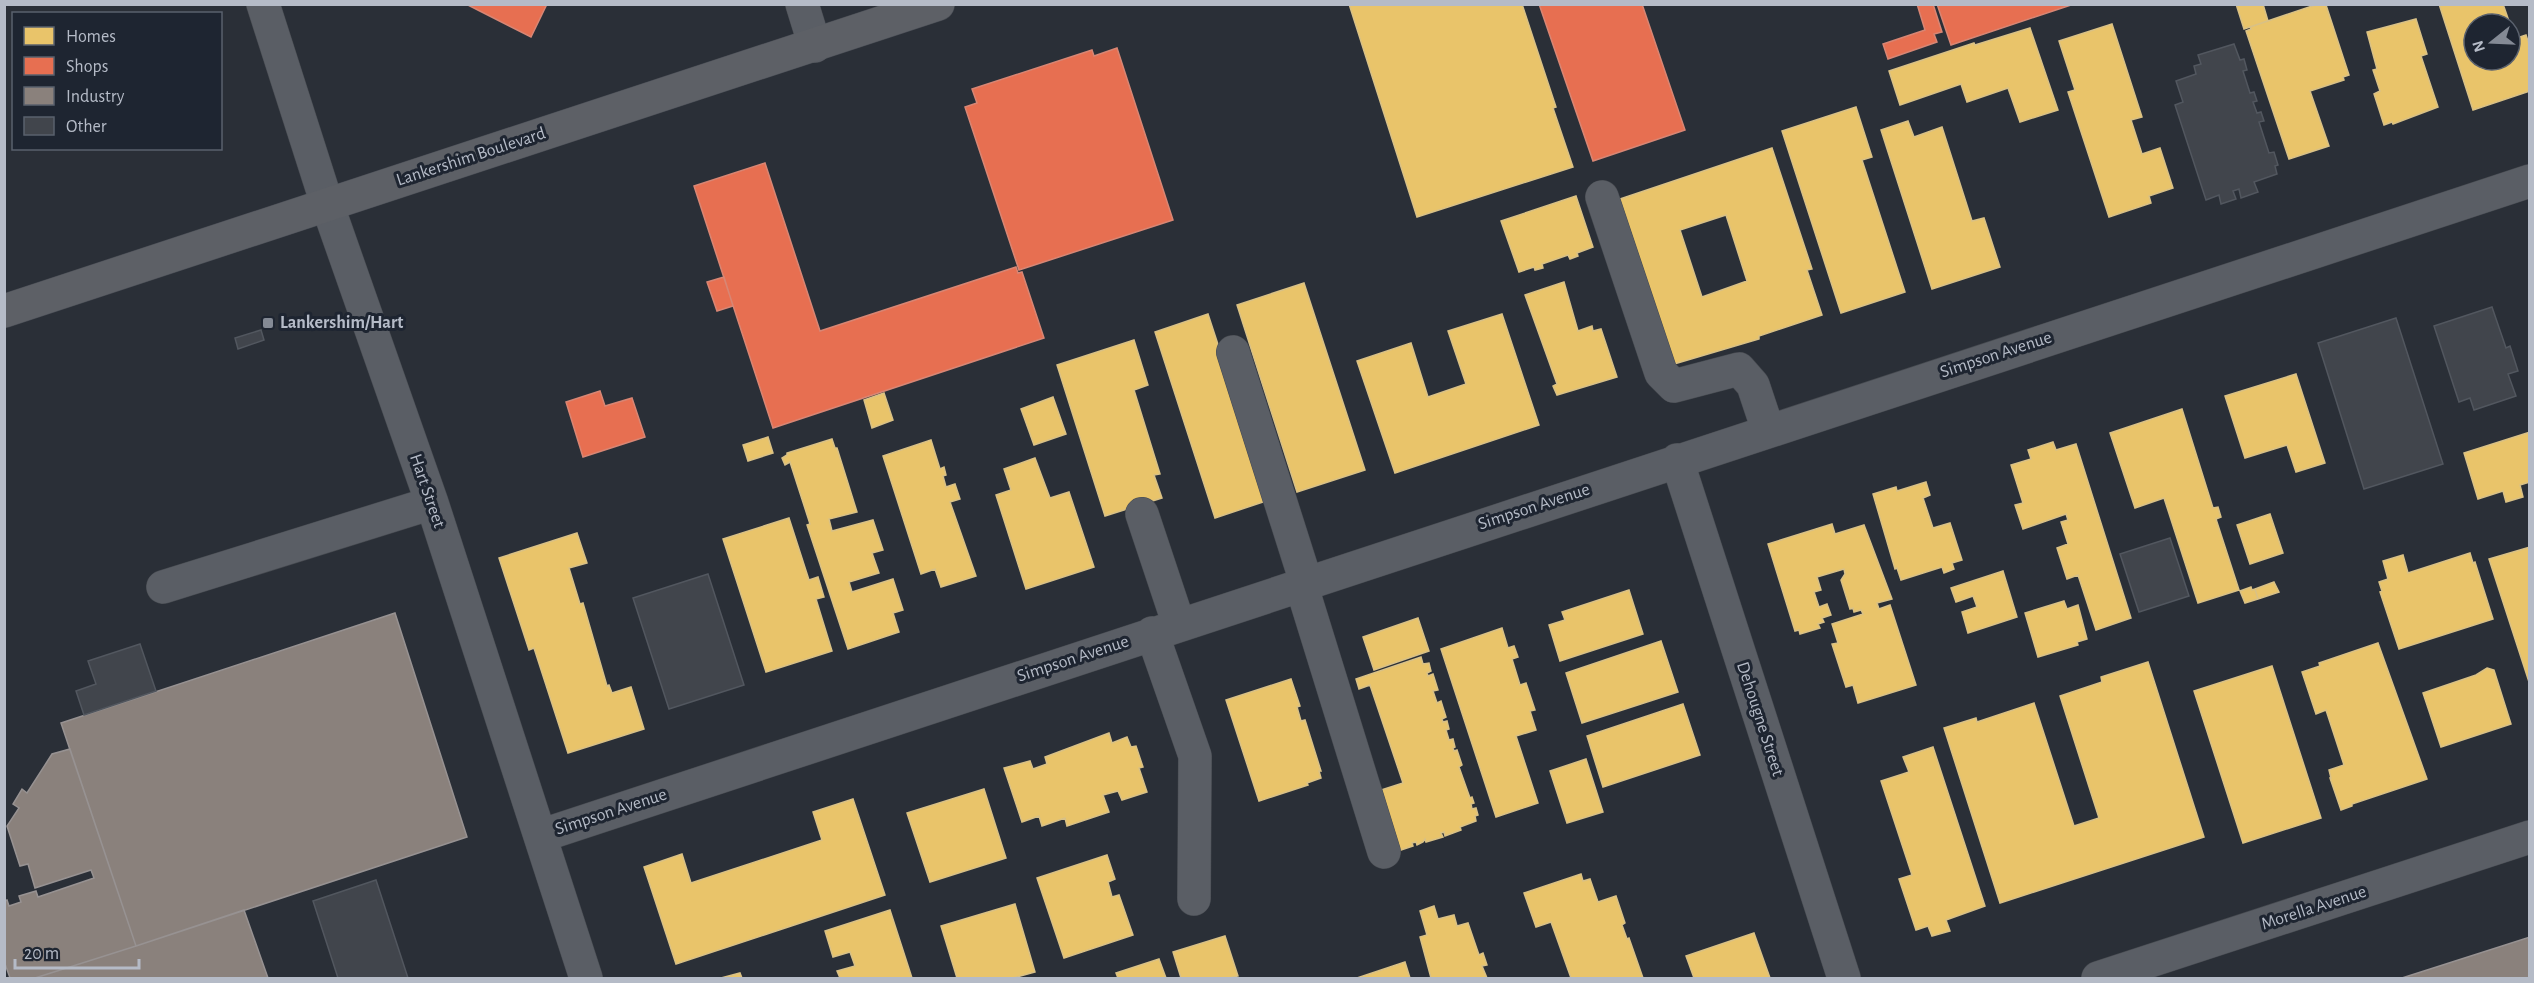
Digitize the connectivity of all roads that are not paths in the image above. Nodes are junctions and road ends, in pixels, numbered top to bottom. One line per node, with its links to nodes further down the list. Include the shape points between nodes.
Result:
1 (263, 4): 7 (street, Hart Street)
2 (802, 4): 4 (street)
3 (938, 4): 4 (main road, Lankershim Boulevard)
4 (815, 46): 7 (main road, Lankershim Boulevard)
5 (2529, 181): 10 (street, Simpson Avenue)
6 (1602, 196): 10 (street, via 1661,373 1674,386 1739,369 1753,385)
7 (327, 204): 8 (main road, Lankershim Boulevard); 12 (street, Hart Street)
8 (4, 310)
9 (1233, 352): 14 (street)
10 (1768, 430): 11 (street, Simpson Avenue)
11 (1677, 460): 14 (street, Simpson Avenue); 22 (street, Dehougne Street)
12 (432, 502): 15 (street); 17 (street, Hart Street)
13 (1142, 514): 16 (street)
14 (1304, 583): 16 (street, Simpson Avenue); 19 (street)
15 (163, 587)
16 (1165, 629): 17 (street, Simpson Avenue); 20 (street, via 1195,756)
17 (540, 836): 21 (street, Hart Street)
18 (2529, 837): 23 (street, Morella Avenue)
19 (1384, 852)
20 (1194, 899)
21 (586, 978)
22 (1844, 978)
23 (2098, 978)

